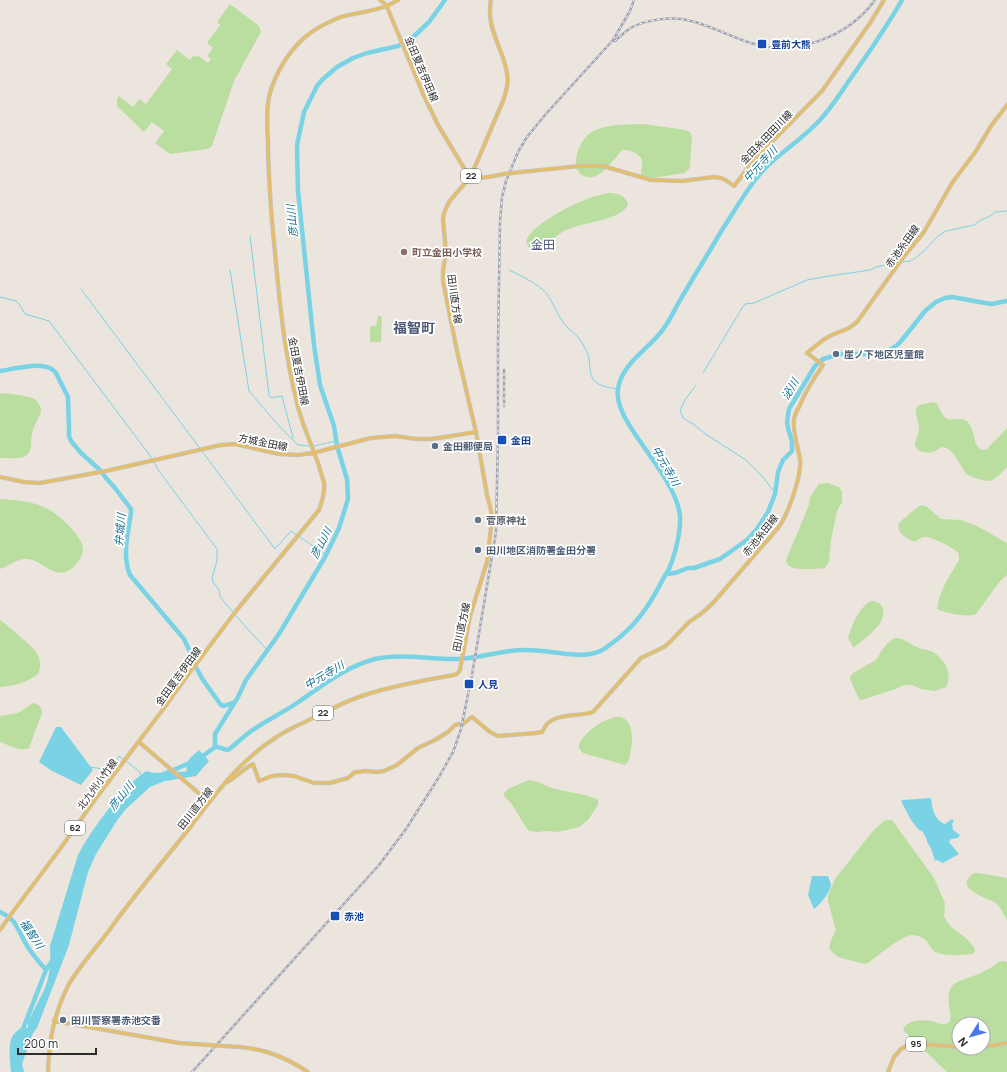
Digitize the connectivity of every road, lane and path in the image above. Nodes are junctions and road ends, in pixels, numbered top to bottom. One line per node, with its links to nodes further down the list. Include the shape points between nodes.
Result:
1 (380, 0): 5 (main road, 金田夏吉伊田線)
2 (398, 0): 5 (main road, 金田夏吉伊田線)
3 (491, 0): 7 (main road, 田川直方線 / 22, via 492,28 507,73 507,86)
4 (884, 0): 7 (main road, 金田糸田田川線, bridge, via 822,91 756,158 734,186 714,177 682,181 651,180 603,166)
5 (387, 8): 7 (main road, 金田夏吉伊田線, via 438,125); 9 (main road, 金田夏吉伊田線, via 348,15 311,32 284,63 274,80 269,98 269,182 285,341 297,405)
6 (1007, 105): 12 (main road, 赤池糸田線, via 952,183 924,232 866,312 849,328 823,340 808,353 824,365 796,412 794,420 800,468 785,518 713,603 664,647 641,658 593,712 554,719 542,732 536,733 498,736 472,717)
7 (471, 176): 8 (main road, 田川直方線 / 22, via 444,213 446,253 443,281 450,323)
8 (476, 432): 9 (main road, 方城金田線, via 432,439 395,436 369,438); 14 (main road, 田川直方線 / 22, via 492,519 487,562 457,674 392,687 337,706 275,738 243,763)
9 (316, 452): 10 (main road, 方城金田線, via 292,455 235,444 221,445 40,483); 13 (main road, 金田夏吉伊田線, via 324,483 319,510 236,611)
10 (0, 477)
11 (459, 724): 14 (main road, via 384,771 355,772 348,778 330,783 314,783 282,775 259,781 253,764)
12 (463, 724)
13 (140, 743): 15 (main road); 16 (main road, 北九州小竹線 / 62, via 118,768)
14 (224, 784): 15 (main road, 田川直方線 / 22)
15 (207, 801): 17 (main road, 田川直方線 / 22, via 82,966 70,984)
16 (0, 930)
17 (54, 1020): 21 (main road, 田川直方線 / 22); 22 (main road, bridge, via 179,1043 251,1048 272,1053)
18 (1007, 1043): 20 (main road)
19 (951, 1046): 23 (main road, 95, via 908,1045 894,1057)
20 (991, 1046)
21 (48, 1072)
22 (308, 1072)
23 (888, 1072)

